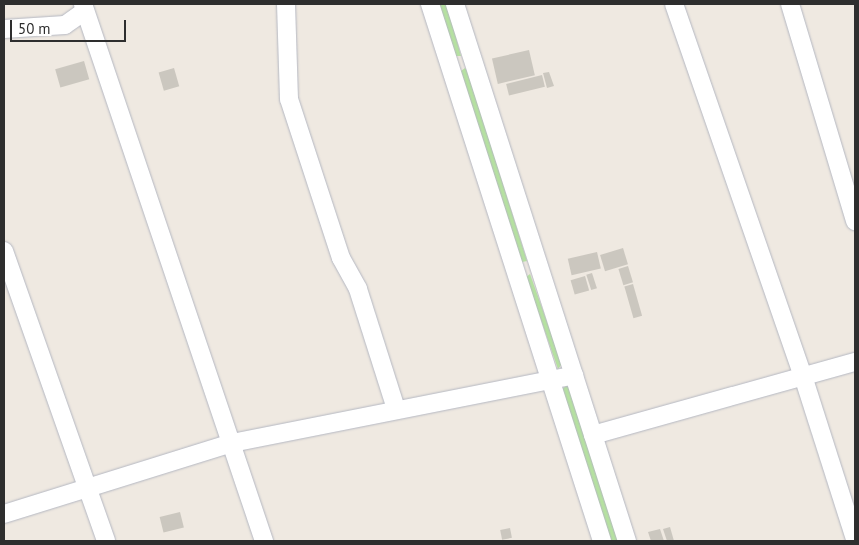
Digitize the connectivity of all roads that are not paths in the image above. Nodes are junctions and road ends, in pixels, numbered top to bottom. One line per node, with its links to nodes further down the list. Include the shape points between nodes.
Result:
1 (286, 4): 18 (street, via 289,99 341,258 358,288)
2 (430, 4): 9 (street)
3 (455, 4): 8 (street)
4 (674, 4): 16 (street)
5 (790, 4): 10 (street)
6 (84, 8): 7 (street, via 65,25); 20 (street)
7 (4, 29)
8 (473, 59): 9 (street); 12 (street)
9 (450, 64): 13 (street)
10 (855, 220)
11 (4, 252): 21 (street)
12 (538, 264): 13 (street); 15 (street)
13 (515, 269): 17 (street)
14 (855, 362): 16 (street)
15 (574, 375): 17 (street); 19 (street)
16 (803, 376): 19 (street); 23 (street)
17 (550, 380): 18 (street); 26 (street)
18 (396, 409): 20 (street)
19 (593, 435): 27 (street)
20 (232, 443): 21 (street); 25 (street)
21 (89, 488): 22 (street); 24 (street)
22 (4, 514)
23 (855, 539)
24 (106, 541)
25 (264, 541)
26 (602, 541)
27 (627, 541)

